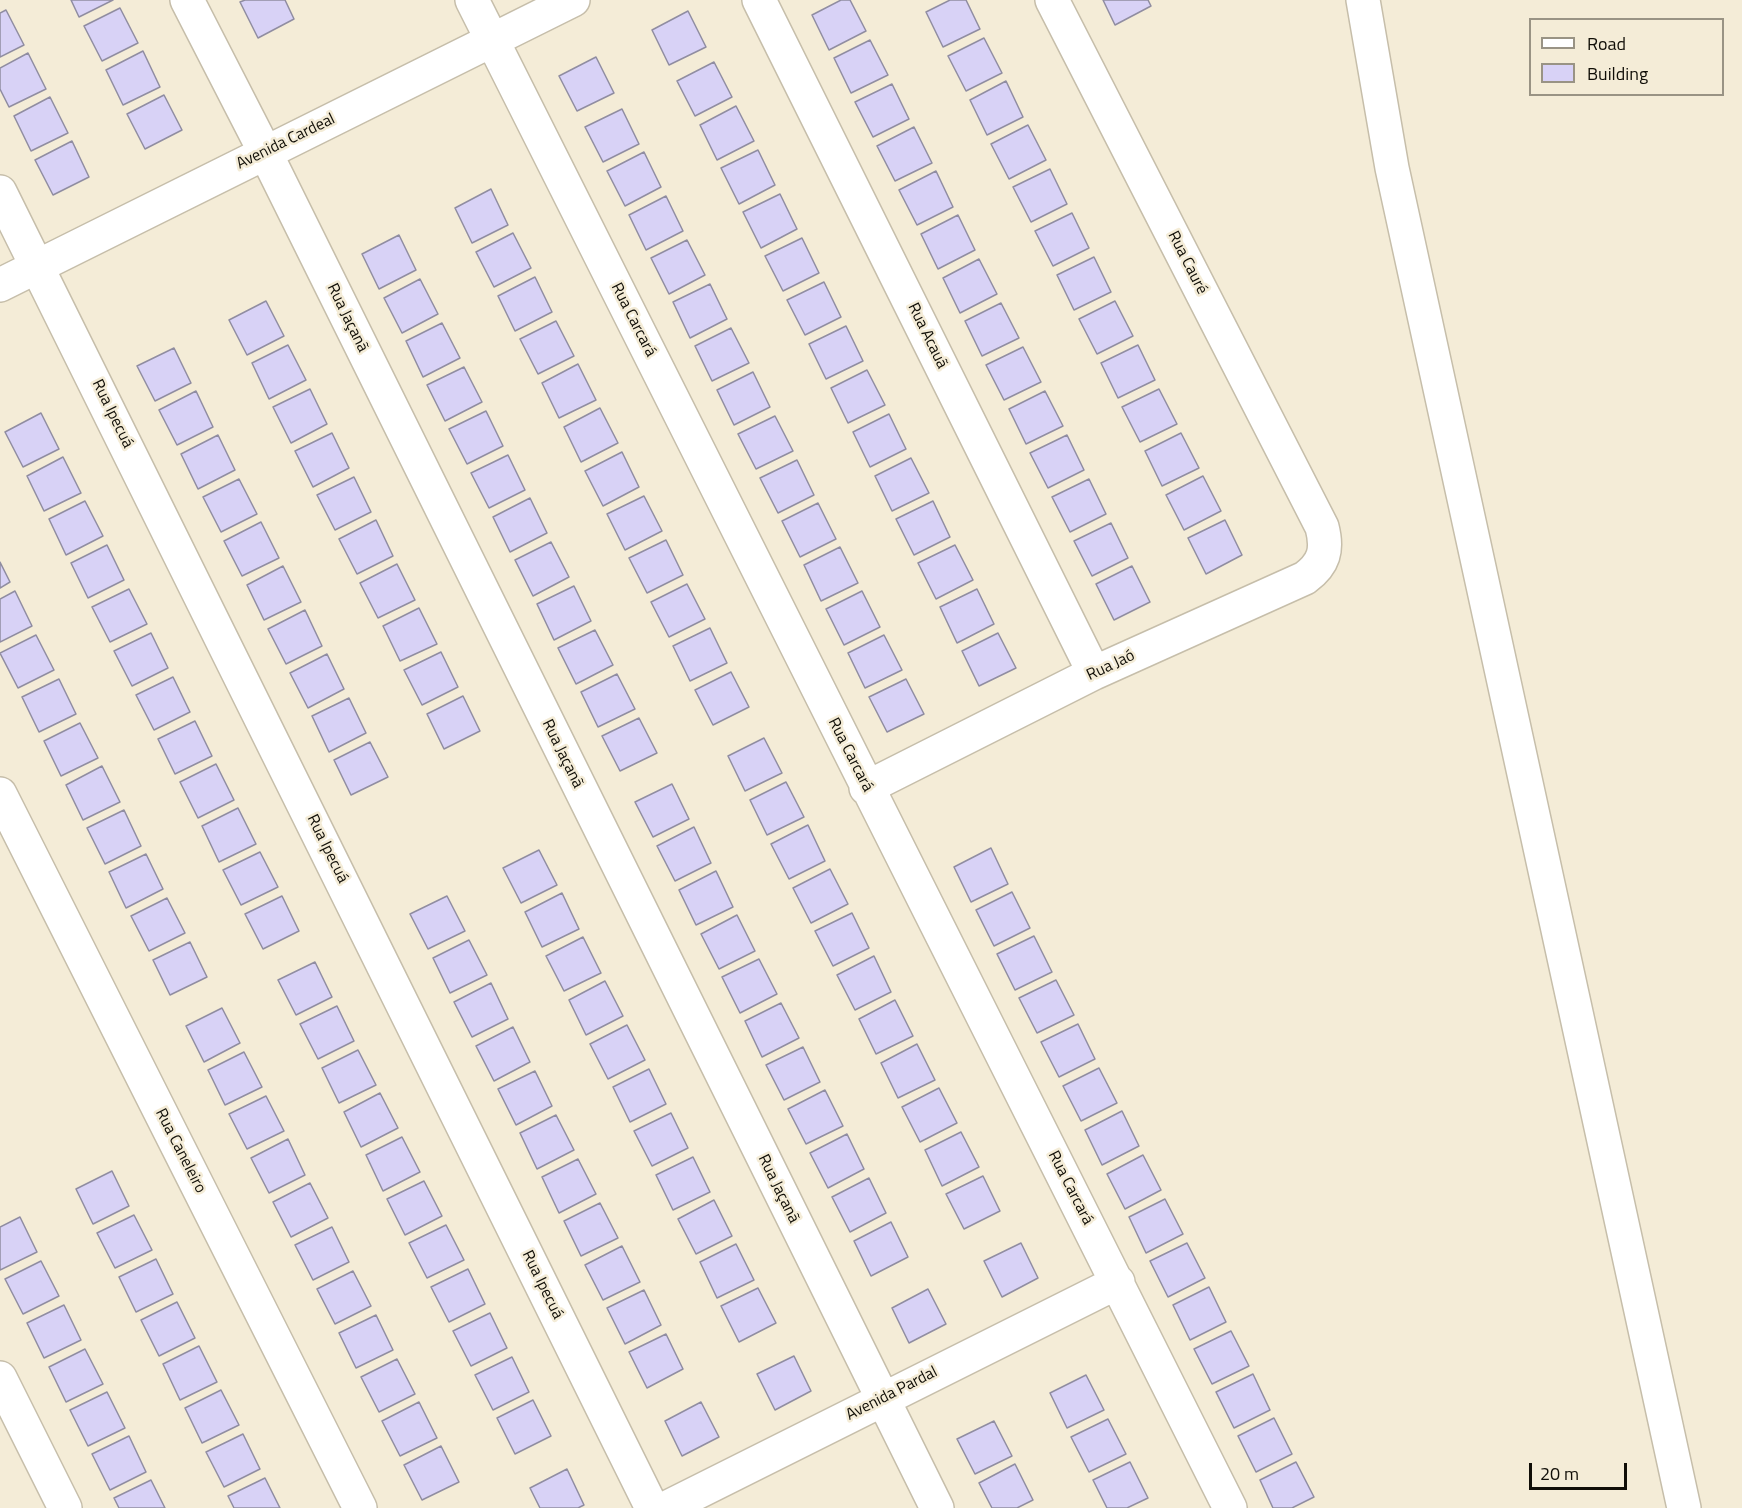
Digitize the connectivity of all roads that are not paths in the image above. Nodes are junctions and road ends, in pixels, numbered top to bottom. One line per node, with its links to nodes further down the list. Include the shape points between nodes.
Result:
1 (187, 0): 8 (street, Rua Jaçanã)
2 (472, 0): 7 (street, Rua Carcará)
3 (573, 0): 7 (street, Avenida Cardeal)
4 (759, 0): 13 (street, Rua Acauã)
5 (1052, 0): 12 (street, Rua Cauré)
6 (1364, 0): 25 (street, via 1392,168)
7 (493, 39): 8 (street, Avenida Cardeal); 14 (street, Rua Carcará)
8 (266, 152): 10 (street, Avenida Cardeal); 18 (street, Rua Jaçanã)
9 (0, 192): 10 (street, Rua Ipecuá)
10 (38, 265): 11 (street, Avenida Cardeal); 21 (street, Rua Ipecuá)
11 (0, 285)
12 (1322, 527): 13 (street, Rua Jaó, via 1327,545 1323,558 1305,578)
13 (1095, 673): 14 (street, Rua Jaó)
14 (866, 788): 16 (street, Rua Carcará)
15 (0, 794): 20 (street, Rua Caneleiro)
16 (1118, 1282): 18 (street, Avenida Pardal); 24 (street, Rua Carcará)
17 (0, 1378): 19 (street)
18 (881, 1399): 22 (street, Avenida Pardal); 23 (street, Rua Jaçanã)
19 (65, 1508)
20 (360, 1508)
21 (652, 1508)
22 (666, 1508)
23 (937, 1508)
24 (1230, 1508)
25 (1683, 1508)

